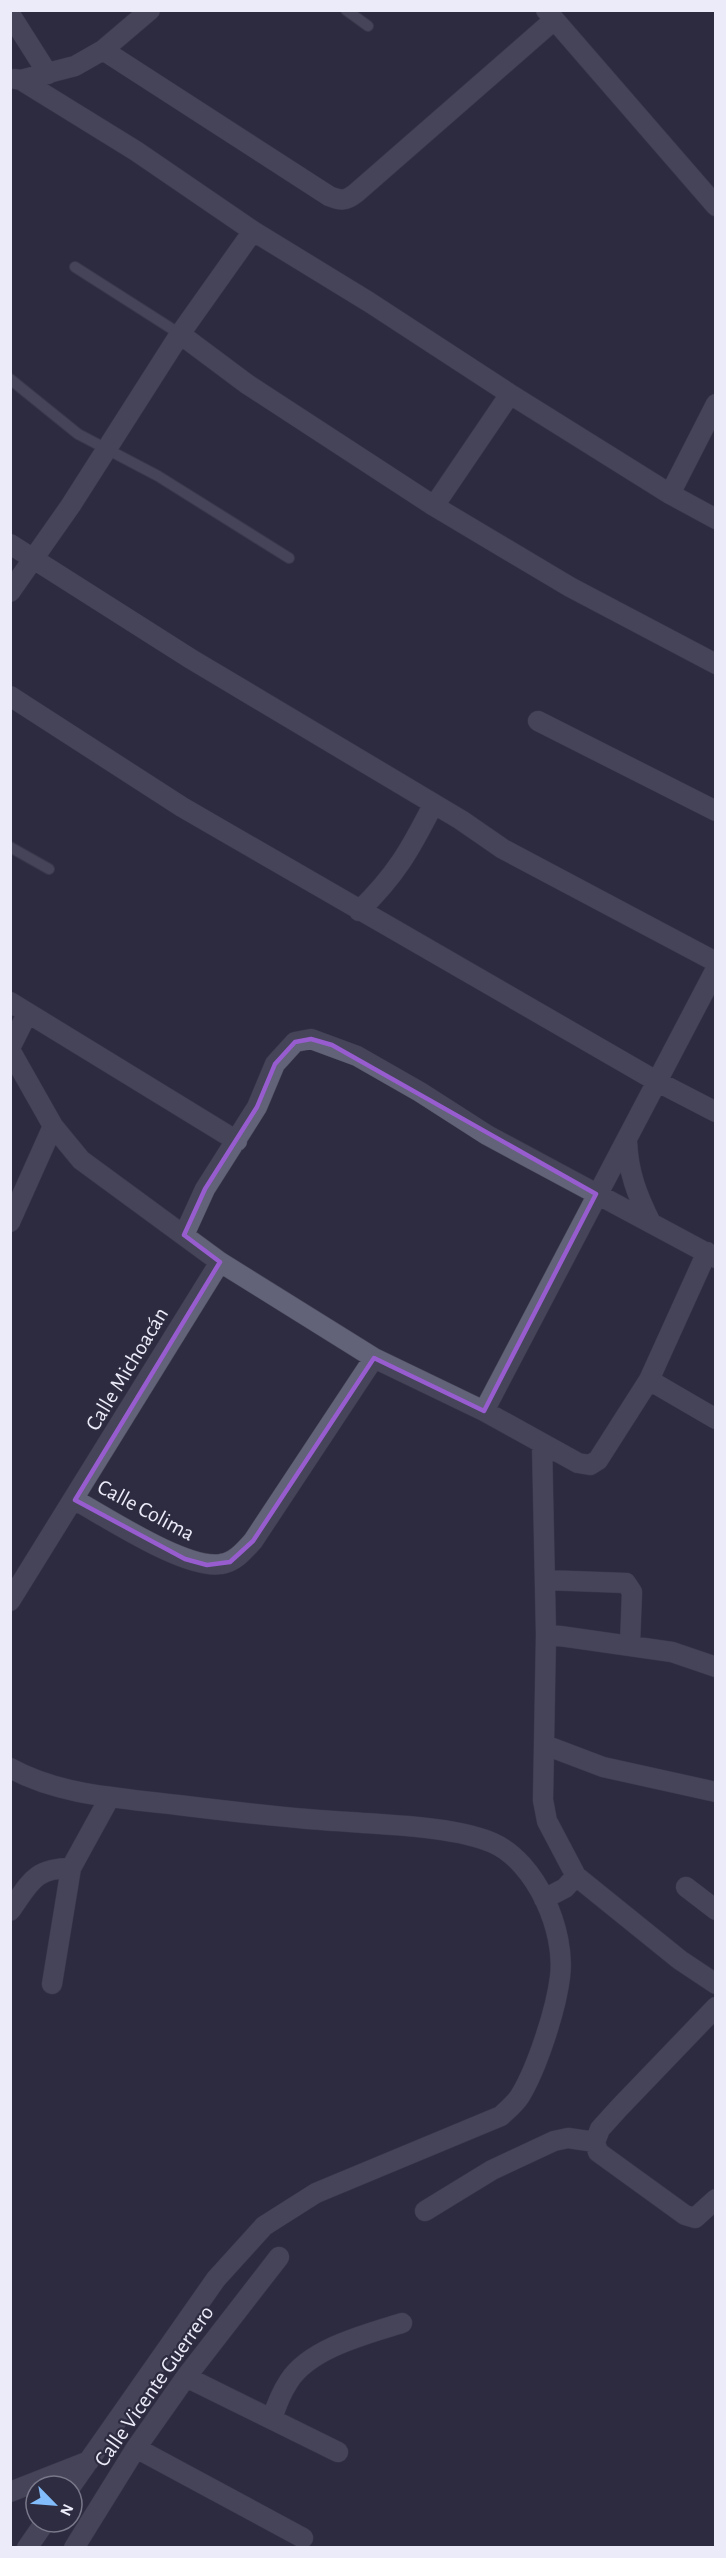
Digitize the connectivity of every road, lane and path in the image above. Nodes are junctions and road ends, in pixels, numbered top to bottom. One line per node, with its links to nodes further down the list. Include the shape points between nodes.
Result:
1 (150, 10): 6 (street)
2 (346, 10): 5 (lane)
3 (10, 14): 7 (street)
4 (550, 15): 6 (street, via 349,199 340,200); 9 (street)
5 (368, 26)
6 (103, 50): 7 (street, via 75,66)
7 (48, 74): 8 (street)
8 (16, 79): 10 (street, via 136,151)
9 (716, 206)
10 (253, 231): 12 (street); 14 (street)
11 (75, 267): 12 (lane)
12 (180, 334): 16 (street); 18 (street, via 247,384)
13 (10, 379): 16 (lane, via 78,434)
14 (510, 394): 17 (street); 18 (street)
15 (716, 404): 17 (street)
16 (105, 449): 21 (lane, via 158,476); 22 (street)
17 (670, 494): 19 (street)
18 (434, 506): 24 (street, via 570,587)
19 (716, 519)
20 (10, 544): 22 (street)
21 (289, 558)
22 (31, 559): 23 (street); 27 (street)
23 (10, 592)
24 (716, 664)
25 (10, 696): 31 (street, via 182,807)
26 (538, 722): 28 (street)
27 (434, 805): 31 (street, via 393,877); 32 (street, via 503,849)
28 (716, 811)
29 (10, 847): 30 (lane)
30 (48, 869)
31 (359, 911): 37 (street)
32 (716, 962)
33 (716, 969): 37 (street)
34 (10, 1002): 35 (street)
35 (27, 1014): 36 (street); 41 (street)
36 (10, 1049): 39 (street)
37 (658, 1082): 38 (street); 40 (street)
38 (716, 1112)
39 (52, 1126): 43 (street); 45 (street, via 81,1160)
40 (627, 1140): 42 (street); 44 (street, via 635,1191)
41 (237, 1141): 42 (street, via 275,1064 295,1042 311,1039 357,1056 487,1135); 45 (street, via 205,1188)
42 (596, 1194): 44 (street); 50 (street)
43 (10, 1222)
44 (651, 1223): 46 (street)
45 (184, 1235): 47 (street)
46 (711, 1255): 49 (street)
47 (220, 1262): 48 (street); 53 (street, Calle Michoacán)
48 (374, 1358): 50 (street); 53 (street, Calle Colima, via 253,1540 230,1562 207,1565 185,1559)
49 (649, 1380): 51 (street); 52 (street, via 598,1460 590,1465 578,1463)
50 (484, 1411): 52 (street)
51 (716, 1419)
52 (542, 1443): 54 (street)
53 (75, 1500): 55 (street, Calle Michoacán)
54 (545, 1580): 56 (street); 57 (street, via 626,1583 632,1592)
55 (10, 1601)
56 (546, 1634): 57 (street); 59 (street)
57 (630, 1644): 58 (street, via 672,1652)
58 (716, 1667)
59 (544, 1745): 61 (street, via 603,1767); 65 (street, via 543,1800)
60 (10, 1768): 62 (street, via 63,1788)
61 (716, 1791)
62 (110, 1797): 63 (street); 65 (street, via 459,1834 492,1842 514,1854)
63 (71, 1868): 67 (street, via 48,1869 37,1875); 68 (street)
64 (686, 1887): 66 (street)
65 (559, 1890): 69 (street); 80 (street, via 562,1962 558,1995 531,2075 519,2098 501,2116 316,2193 264,2226 216,2279)
66 (716, 1910)
67 (10, 1911)
68 (52, 1984)
69 (716, 1984)
70 (716, 2007): 71 (street, via 600,2129)
71 (595, 2142): 72 (street, via 598,2152 686,2215 695,2218); 73 (street, via 568,2138 554,2141 492,2170)
72 (716, 2199)
73 (425, 2211)
74 (279, 2256): 76 (street, Calle Vicente Guerrero)
75 (402, 2323): 77 (street, via 344,2342 311,2360 290,2379)
76 (186, 2377): 77 (street); 78 (street, Calle Vicente Guerrero)
77 (272, 2419): 79 (street)
78 (136, 2448): 84 (street); 86 (street, Calle Vicente Guerrero)
79 (338, 2452)
80 (90, 2461): 81 (street); 82 (street)
81 (80, 2474)
82 (10, 2492)
83 (36, 2534): 85 (street)
84 (303, 2538)
85 (27, 2547)
86 (74, 2547)

